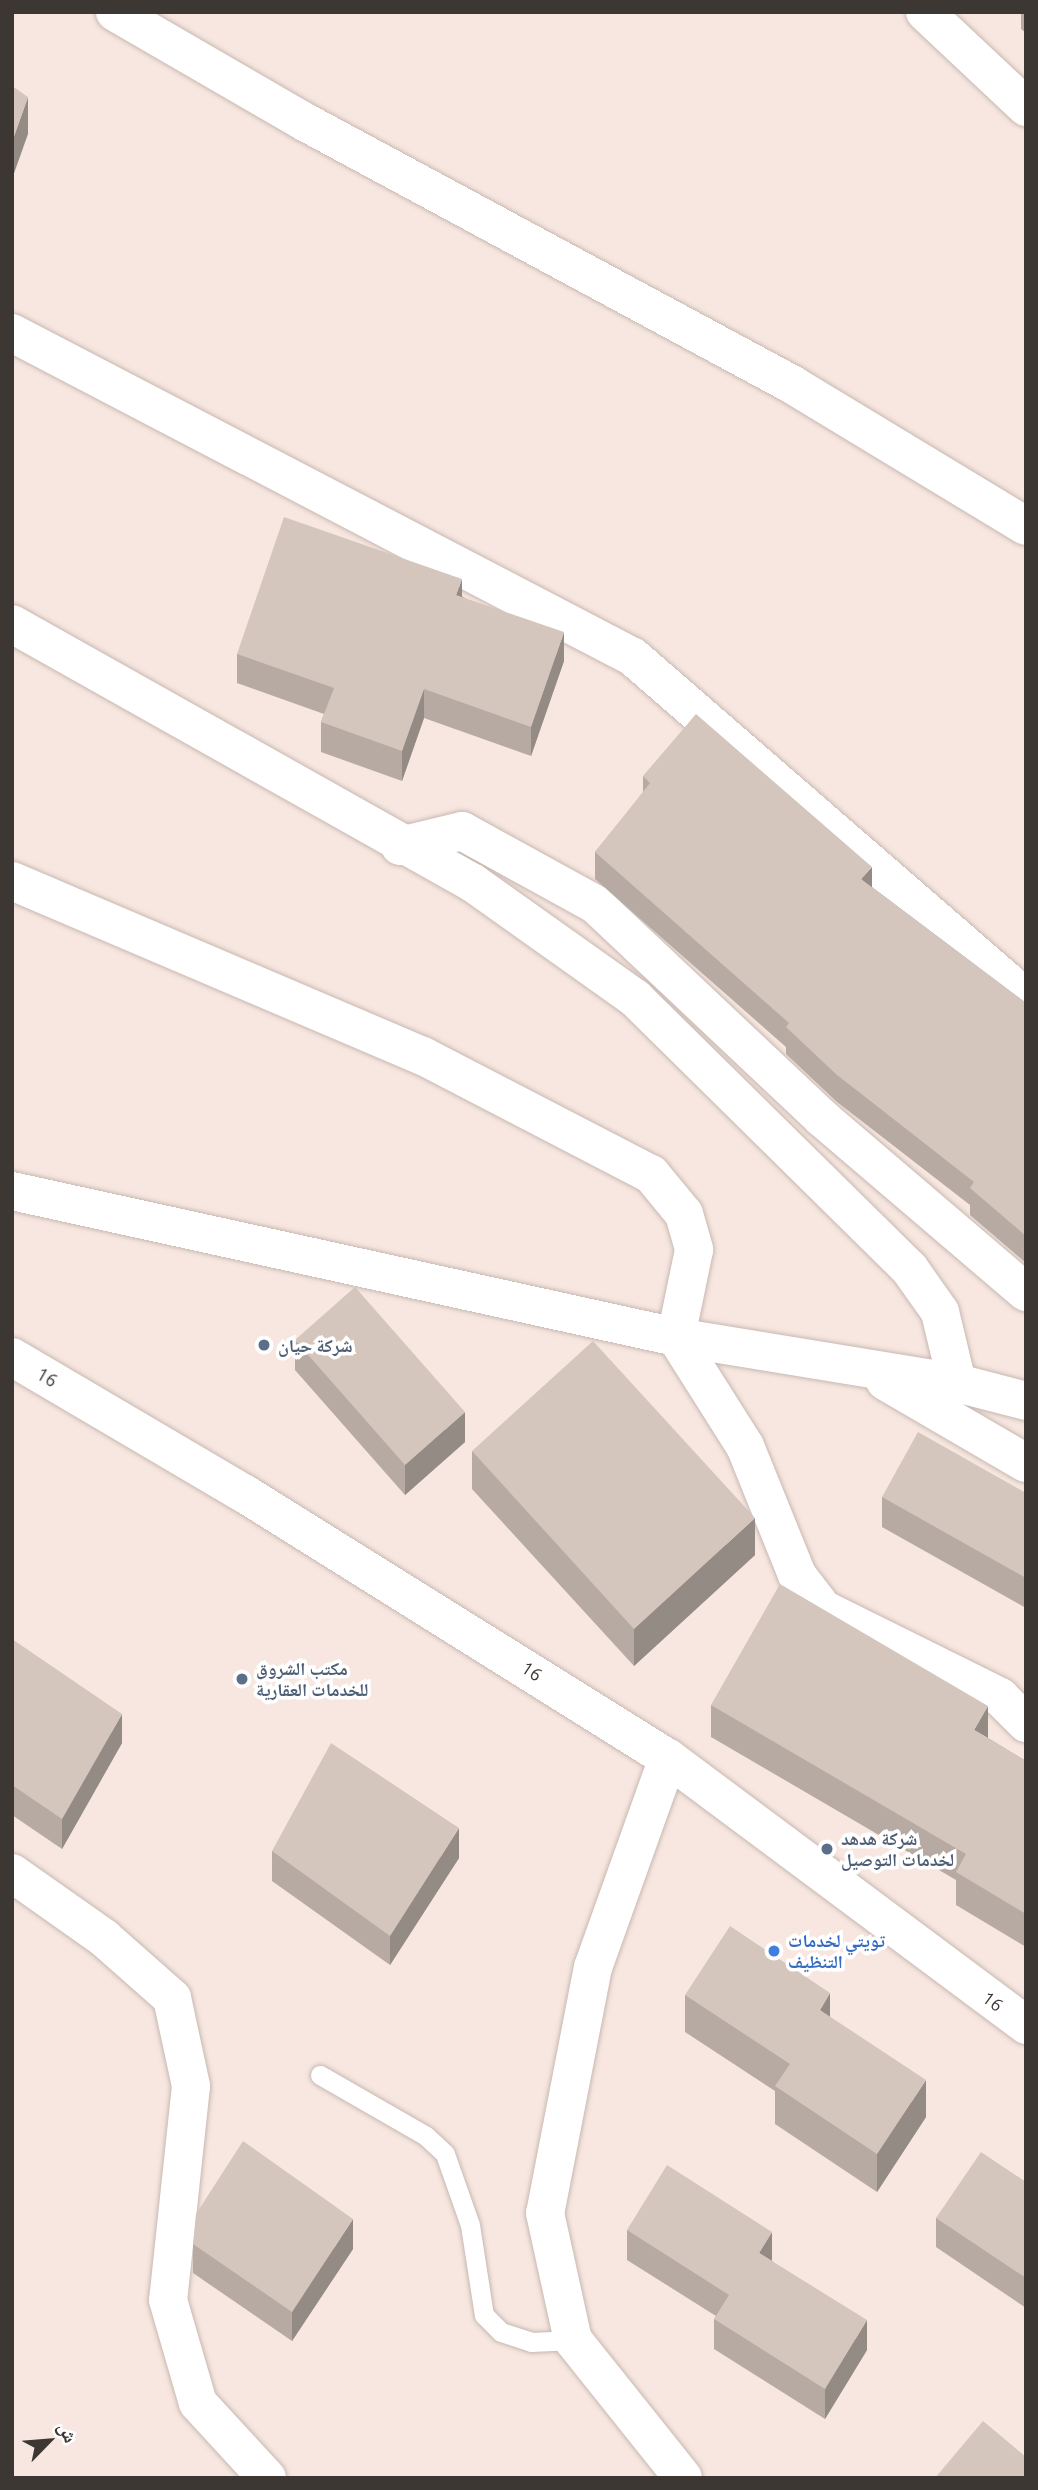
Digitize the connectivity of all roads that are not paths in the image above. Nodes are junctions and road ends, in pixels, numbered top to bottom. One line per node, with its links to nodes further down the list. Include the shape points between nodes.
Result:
1 (115, 12): 5 (street, via 303,121 793,385)
2 (925, 12): 3 (street)
3 (1026, 107)
4 (12, 333): 9 (street, via 633,657)
5 (1026, 526)
6 (12, 624): 7 (street)
7 (400, 846): 11 (street, via 462,831 595,904 822,1118); 15 (street, via 473,883 635,998 909,1268 940,1312)
8 (12, 881): 12 (street, via 423,1056 651,1174 684,1214 694,1250)
9 (1026, 998)
10 (12, 1191): 12 (street)
11 (1026, 1292)
12 (676, 1337): 14 (street); 18 (street, via 745,1446 797,1575 824,1609 1000,1697)
13 (12, 1357): 19 (street, 16, via 245,1493)
14 (872, 1373): 15 (street); 17 (street)
15 (957, 1383): 16 (street)
16 (1026, 1401)
17 (1026, 1463)
18 (1026, 1723)
19 (668, 1758): 21 (street, 16); 23 (street, via 593,1967 545,2213)
20 (12, 1873): 24 (street, via 104,1938 172,1998 191,2086 168,2300 198,2403)
21 (1026, 2025)
22 (320, 2075): 23 (lane, via 426,2136 444,2154 470,2225 484,2315 502,2332 531,2342)
23 (573, 2340): 25 (street)
24 (267, 2478)
25 (682, 2478)

